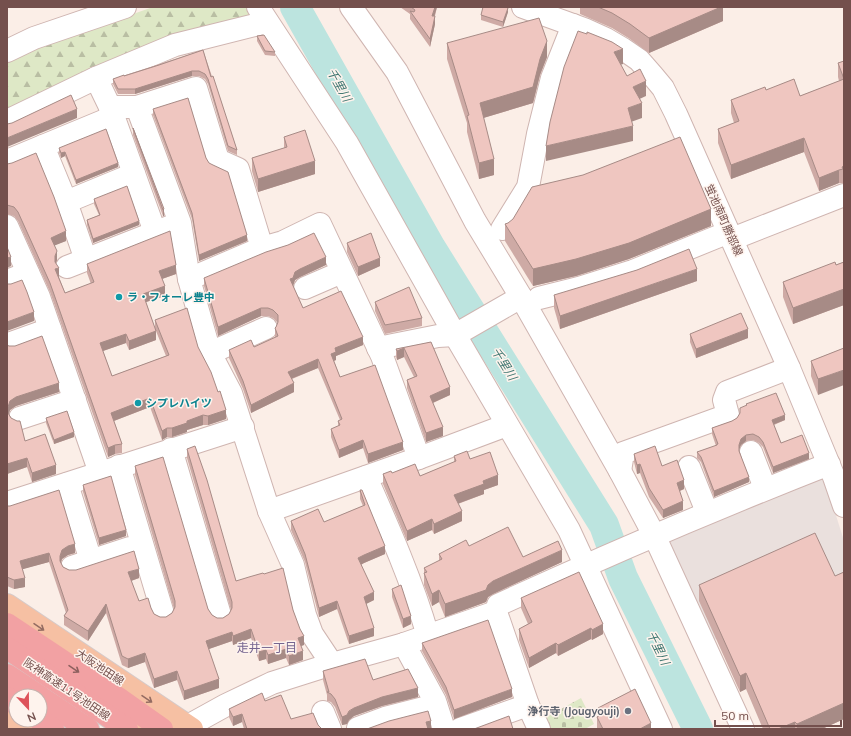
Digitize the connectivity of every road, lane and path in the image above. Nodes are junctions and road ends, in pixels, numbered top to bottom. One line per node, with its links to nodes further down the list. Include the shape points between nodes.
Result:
1 (125, 7): 6 (street, via 34,38)
2 (351, 7): 27 (street, via 397,72 475,221)
3 (533, 9): 5 (street, 蛍池南町勝部線)
4 (262, 14): 7 (street, via 175,45); 30 (street, via 348,143)
5 (573, 25): 18 (street, via 552,78 528,187); 20 (street, 蛍池南町勝部線, via 628,52 663,88)
6 (7, 51)
7 (96, 78): 9 (street); 10 (street)
8 (137, 107): 9 (street); 16 (street); 21 (street, via 196,88 218,160 238,169)
9 (112, 112): 11 (street); 13 (street)
10 (7, 121)
11 (43, 146): 12 (street); 15 (street)
12 (7, 161)
13 (134, 174): 15 (street); 19 (street)
14 (844, 195): 20 (street)
15 (66, 202): 19 (street, via 76,263)
16 (180, 223): 19 (street); 24 (street)
17 (7, 226): 23 (street)
18 (502, 229)
19 (155, 232)
20 (731, 236): 27 (street, via 579,288); 34 (street, 蛍池南町勝部線)
21 (262, 248): 22 (street, via 283,242 320,224); 24 (street)
22 (342, 272): 26 (street); 32 (street)
23 (28, 273): 25 (street); 29 (street)
24 (189, 279): 33 (street)
25 (7, 281)
26 (306, 288)
27 (530, 298): 30 (street); 44 (street)
28 (266, 328): 33 (street)
29 (50, 329): 31 (street); 35 (street)
30 (455, 335): 32 (street); 37 (street)
31 (11, 343)
32 (378, 348): 41 (street)
33 (210, 353): 38 (street, via 231,393)
34 (789, 368): 44 (street, via 727,392 724,400 728,415 623,453); 45 (street, 蛍池南町勝部線)
35 (75, 400): 36 (street); 43 (street)
36 (20, 418)
37 (507, 424): 41 (street); 55 (street, via 569,530)
38 (242, 426): 39 (street); 51 (street)
39 (171, 449): 43 (street); 59 (street)
40 (751, 452): 48 (street)
41 (419, 458): 46 (street)
42 (689, 467): 52 (street)
43 (110, 469): 47 (street); 58 (street)
44 (620, 471): 53 (street)
45 (836, 472): 48 (street); 50 (street, 蛍池南町勝部線)
46 (366, 477): 51 (street); 61 (street, via 392,534)
47 (67, 484): 49 (street); 54 (street, via 81,564)
48 (766, 488): 52 (street)
49 (7, 503)
50 (844, 506)
51 (269, 511): 65 (street, via 293,565 312,634)
52 (707, 512): 53 (street)
53 (654, 535): 55 (street); 83 (street)
54 (130, 548)
55 (585, 565): 57 (street, via 498,605); 82 (street)
56 (7, 605): 72 (main road, 大阪池田線, one-way to 72)
57 (496, 612): 61 (street); 70 (street)
58 (163, 614)
59 (220, 615)
60 (7, 624): 77 (highway, one-way to 77)
61 (428, 636): 63 (street)
62 (7, 639): 76 (main road, via 114,714)
63 (404, 644): 65 (street); 69 (street)
64 (7, 648): 75 (highway, 阪神高速11号池田線)
65 (332, 664): 72 (street, via 272,683 226,704)
66 (7, 675): 67 (highway, 阪神高速11号池田線)
67 (27, 688)
68 (48, 702): 74 (highway, 阪神高速11号池田線)
69 (436, 705): 78 (street, via 385,718); 79 (street)
70 (528, 705): 80 (street); 81 (street)
71 (7, 720): 73 (main road)
72 (190, 728)
73 (21, 729)
74 (88, 729)
75 (127, 729)
76 (141, 729)
77 (162, 729)
78 (355, 729)
79 (444, 729)
80 (460, 729)
81 (539, 729)
82 (661, 729)
83 (743, 729)

